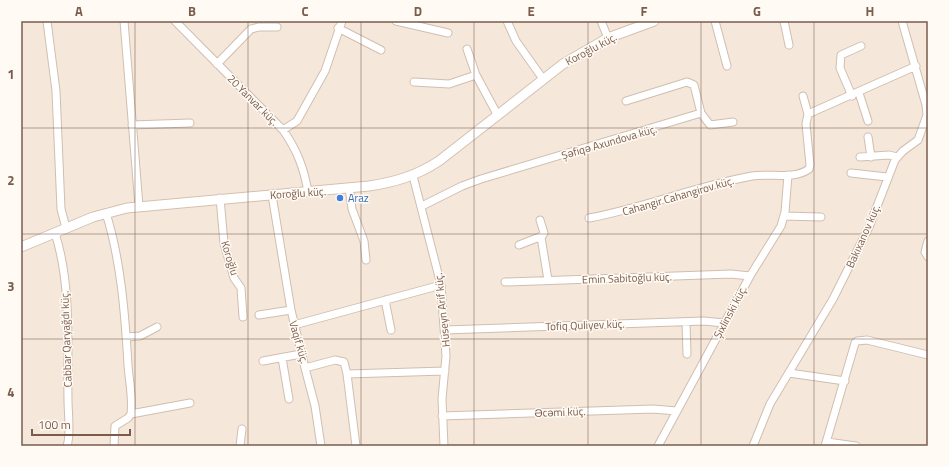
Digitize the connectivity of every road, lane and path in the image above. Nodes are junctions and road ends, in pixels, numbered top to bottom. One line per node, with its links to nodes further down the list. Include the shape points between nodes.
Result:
1 (46, 21): 56 (street, via 56,90 61,209)
2 (124, 21): 33 (street)
3 (175, 21): 19 (street, 20 Yanvar küç.)
4 (396, 21): 13 (street)
5 (507, 21): 23 (street, via 516,41)
6 (601, 21): 14 (street)
7 (654, 21): 14 (street, Koroğlu küç.)
8 (715, 21): 20 (street)
9 (784, 21): 15 (street)
10 (902, 21): 21 (street, Bakıxanov küç.)
11 (340, 24): 18 (street); 36 (street, via 325,71 297,121)
12 (277, 27): 19 (street, via 259,26 251,29)
13 (448, 33)
14 (608, 38): 23 (street, Koroğlu küç., via 574,57)
15 (789, 45)
16 (861, 46): 25 (street, via 841,55 839,63)
17 (467, 49): 22 (street)
18 (382, 50)
19 (217, 64): 36 (street, 20 Yanvar küç.)
20 (727, 66)
21 (916, 66): 25 (street); 35 (street, Bakıxanov küç., via 927,110)
22 (476, 75): 24 (street, via 449,84); 29 (street)
23 (543, 79): 29 (street, Koroğlu küç.)
24 (414, 82)
25 (856, 94): 30 (street); 31 (street)
26 (803, 96): 30 (street)
27 (626, 101): 28 (street, via 692,82)
28 (701, 113): 32 (street, via 710,125); 50 (street, Şəfiqə Axundova küç., via 481,179)
29 (497, 114): 43 (street, Koroğlu küç., via 439,161)
30 (808, 114): 42 (street, Cahangir Cahangirov küç., via 806,124 809,169)
31 (868, 121)
32 (733, 122)
33 (132, 124): 34 (street); 49 (street)
34 (190, 124)
35 (926, 124): 40 (street, Bakıxanov küç., via 918,140)
36 (283, 130): 46 (street, 20 Yanvar küç., via 300,158)
37 (868, 137): 39 (street)
38 (860, 157): 39 (street)
39 (871, 157): 40 (street)
40 (897, 157): 44 (street, Bakıxanov küç.)
41 (851, 173): 44 (street)
42 (788, 175): 52 (street, Şıxlinski küç.); 54 (street, Cahangir Cahangirov küç., via 753,176 710,185 628,210)
43 (413, 176): 45 (street, Koroğlu küç., via 389,183); 50 (street, Hüseyn Arif küç.)
44 (887, 177): 86 (street, Bakıxanov küç., via 869,227 833,299)
45 (349, 188): 46 (street, Koroğlu küç.); 63 (street, via 352,209 364,241)
46 (308, 192): 47 (street, Koroğlu küç.)
47 (272, 195): 48 (street, Koroğlu küç.); 69 (street, Vaqif küç.)
48 (220, 198): 49 (street, Koroğlu küç.); 71 (street, Koroğlu, via 224,244 234,278 240,288)
49 (139, 206): 51 (street, Koroğlu küç.)
50 (422, 206): 67 (street, Hüseyn Arif küç.)
51 (106, 213): 56 (street, Koroğlu küç.); 78 (street, via 115,254)
52 (784, 216): 53 (street); 64 (street, Şıxlinski küç., via 781,226)
53 (821, 217)
54 (589, 218)
55 (540, 220): 58 (street, via 544,233)
56 (66, 228): 57 (street, Koroğlu küç.)
57 (55, 233): 61 (street, Koroğlu küç.); 96 (street, Cabbar Qaryağdı küç., via 65,285)
58 (541, 237): 60 (street); 65 (street)
59 (928, 241): 62 (street, via 925,252)
60 (519, 245)
61 (21, 247)
62 (928, 257)
63 (366, 260)
64 (750, 276): 65 (street, Emin Sabitoğlu küç., via 731,274); 73 (street, Şıxlinski küç.)
65 (548, 280): 66 (street, Emin Sabitoğlu küç.)
66 (505, 282)
67 (441, 284): 68 (street); 77 (street, Hüseyn Arif küç.)
68 (385, 300): 74 (street); 76 (street)
69 (291, 310): 70 (street); 74 (street, Vaqif küç.)
70 (259, 315)
71 (243, 317)
72 (686, 322): 73 (street, Tofiq Quliyev küç.); 77 (street, Tofiq Quliyev küç.); 80 (street)
73 (724, 323): 91 (street, Şıxlinski küç.)
74 (294, 325): 79 (street, Vaqif küç.)
75 (156, 327): 78 (street, via 140,336)
76 (391, 330)
77 (445, 330): 85 (street, Hüseyn Arif küç.)
78 (126, 337): 92 (street)
79 (301, 354): 82 (street); 84 (street, Vaqif küç.)
80 (687, 354)
81 (928, 355): 88 (street, via 861,339 855,343)
82 (282, 358): 83 (street); 89 (street)
83 (263, 361)
84 (305, 368): 87 (street, Vaqif küç., via 341,360); 99 (street, via 315,406)
85 (445, 371): 87 (street); 93 (street, Hüseyn Arif küç.)
86 (789, 373): 88 (street); 103 (street, Bakıxanov küç., via 770,404)
87 (347, 374): 100 (street, Vaqif küç.)
88 (845, 381): 95 (street)
89 (289, 399)
90 (190, 403): 92 (street)
91 (677, 412): 93 (street, Əcəmi küç., via 653,409); 102 (street, Şıxlinski küç.)
92 (131, 414): 97 (street, via 115,426)
93 (442, 416): 101 (street, Hüseyn Arif küç.)
94 (242, 429): 98 (street)
95 (826, 444): 104 (street)
96 (67, 446)
97 (114, 446)
98 (240, 446)
99 (320, 446)
100 (356, 446)
101 (444, 446)
102 (658, 446)
103 (753, 446)
104 (856, 446)

